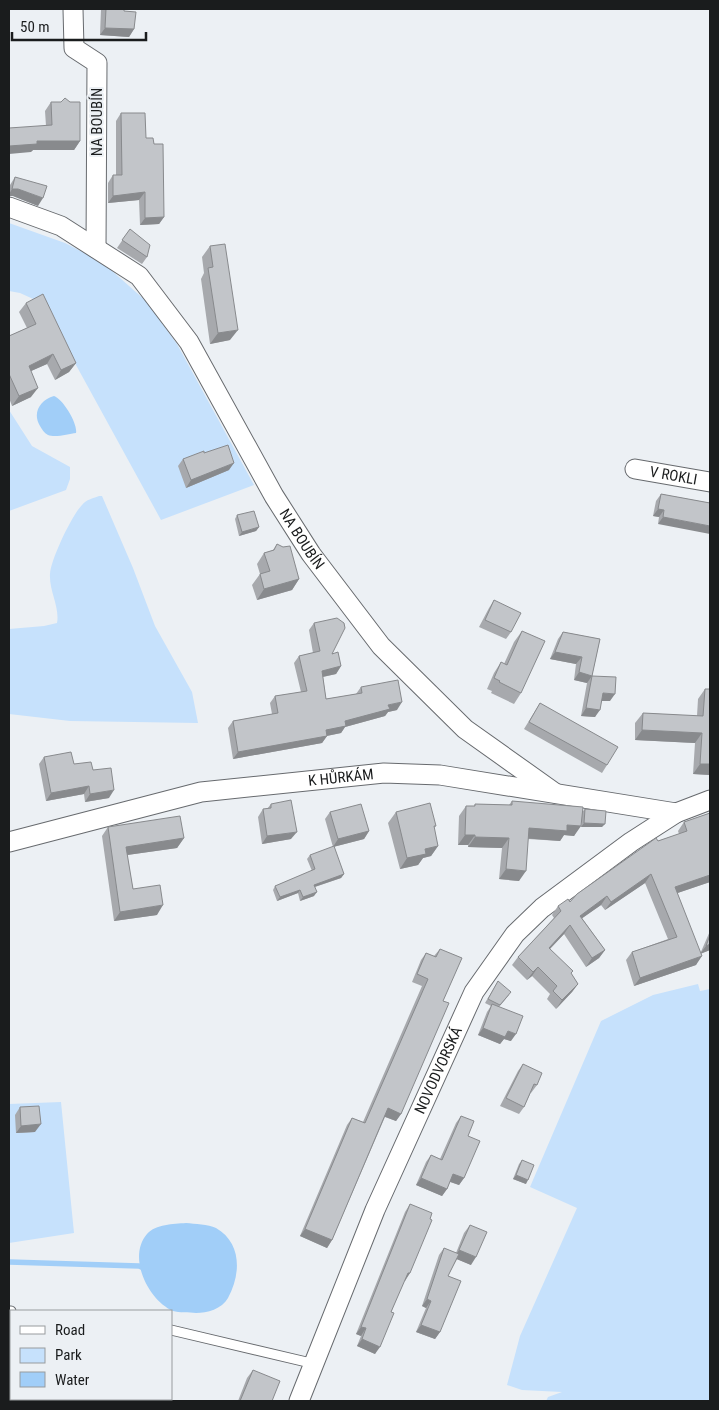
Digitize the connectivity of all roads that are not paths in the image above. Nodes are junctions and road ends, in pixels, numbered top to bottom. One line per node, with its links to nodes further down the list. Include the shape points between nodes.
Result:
1 (73, 9): 3 (street, NA BOUBÍN, via 74,48 97,63)
2 (9, 207): 3 (street, NA BOUBÍN, via 61,226)
3 (96, 248): 6 (street, NA BOUBÍN, via 139,276 189,342 274,496 311,554 381,646 465,729)
4 (635, 470): 5 (street, V ROKLI)
5 (710, 482)
6 (555, 793): 8 (street, K HŮRKÁM); 9 (street, K HŮRKÁM, via 440,775 384,773 201,792)
7 (710, 800): 8 (street, NOVODVORSKÁ)
8 (676, 813): 11 (street, NOVODVORSKÁ, via 542,908 515,934 474,992 376,1210)
9 (9, 842)
10 (172, 1330): 11 (lane)
11 (315, 1364): 12 (street, NOVODVORSKÁ)
12 (299, 1401)

